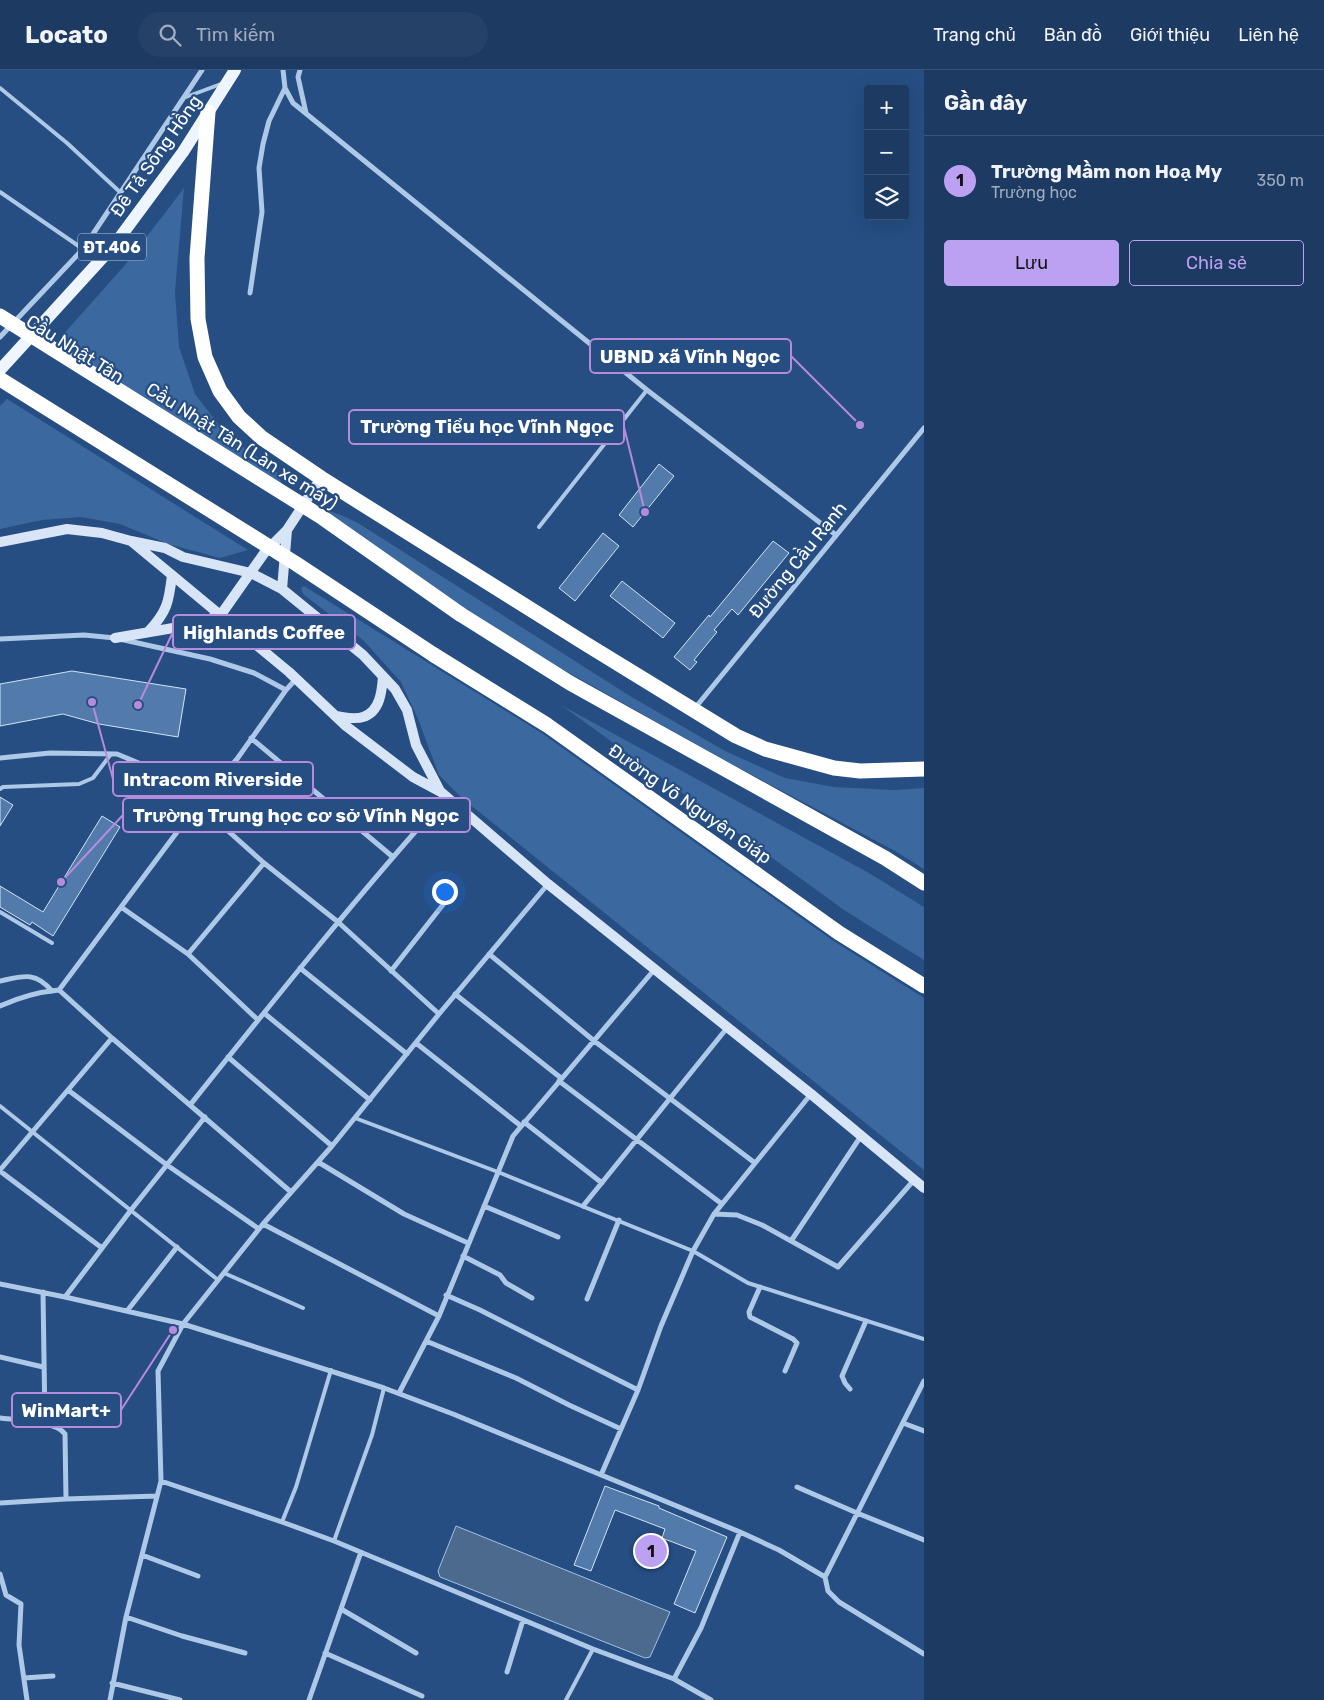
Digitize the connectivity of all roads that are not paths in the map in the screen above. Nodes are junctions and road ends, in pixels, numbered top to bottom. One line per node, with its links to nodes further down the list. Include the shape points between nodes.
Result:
1 (202, 70): 8 (street)
2 (235, 70): 5 (main road, Đê Tả Sông Hồng / ĐT.406)
3 (283, 70): 7 (street)
4 (300, 70): 10 (street, via 298,77)
5 (228, 81): 8 (lane); 9 (main road, Đê Tả Sông Hồng / ĐT.406)
6 (0, 88): 12 (lane)
7 (285, 88): 10 (street, via 293,102); 15 (street, via 269,121 263,144 260,168 262,212)
8 (186, 97): 12 (street)
9 (208, 112): 13 (main road, Đê Tả Sông Hồng / ĐT.406, via 183,152); 24 (highway, via 197,258 198,319 205,356 220,391 239,417 268,442)
10 (306, 114): 22 (street)
11 (0, 192): 14 (lane)
12 (121, 193): 14 (street)
13 (115, 244): 14 (street, via 104,242); 19 (main road, Đê Tả Sông Hồng / ĐT.406)
14 (83, 249): 18 (street)
15 (250, 293)
16 (0, 316): 33 (highway, Cầu Nhật Tân (Làn xe máy), bridge, via 323,518)
17 (0, 324): 33 (highway, Cầu Nhật Tân, bridge)
18 (0, 337)
19 (0, 370)
20 (0, 379): 38 (highway, bridge, via 295,563)
21 (0, 387): 38 (highway, bridge)
22 (647, 390): 25 (lane); 27 (street)
23 (924, 428): 27 (street, Đường Cầu Ranh)
24 (321, 478): 26 (street); 42 (highway)
25 (539, 527)
26 (287, 530): 30 (street, via 265,552); 32 (street)
27 (836, 535): 42 (street, Đường Cầu Ranh)
28 (131, 541): 29 (street, via 102,533 67,529); 30 (street); 31 (street)
29 (0, 542)
30 (251, 573): 32 (street); 34 (street)
31 (172, 576): 34 (street); 35 (street, via 169,600 161,619)
32 (282, 588): 39 (street, via 363,655)
33 (460, 614): 53 (highway, via 570,683)
34 (220, 616): 35 (street); 40 (street)
35 (148, 632): 36 (street)
36 (115, 638): 37 (street, via 84,634); 41 (street, via 210,659 254,673)
37 (0, 639)
38 (434, 655): 66 (highway, Đường Võ Nguyên Giáp, via 547,725 840,933)
39 (383, 676): 43 (street, via 381,698 374,709 364,717); 49 (street, via 407,710 416,745)
40 (296, 679): 41 (street); 43 (street)
41 (286, 690): 44 (street)
42 (693, 710): 47 (highway, via 736,736 801,760 860,771)
43 (335, 716): 49 (street, via 413,777)
44 (251, 738): 50 (street); 51 (street)
45 (111, 754): 46 (street, via 50,752); 48 (lane, via 93,778 79,784); 50 (street, via 125,756 154,769)
46 (0, 758)
47 (924, 769)
48 (0, 789)
49 (444, 794): 51 (street); 54 (street)
50 (198, 804): 52 (street); 56 (street)
51 (393, 857): 58 (street)
52 (264, 863): 58 (street); 60 (street)
53 (924, 882)
54 (548, 884): 61 (street); 64 (street)
55 (449, 897): 63 (street)
56 (121, 907): 60 (street); 68 (street)
57 (0, 912): 59 (lane)
58 (338, 922): 62 (street); 63 (street)
59 (52, 944)
60 (188, 954): 73 (street)
61 (488, 954): 69 (street); 76 (street)
62 (300, 968): 71 (street); 78 (street)
63 (391, 970): 72 (street)
64 (654, 970): 74 (street); 76 (street)
65 (0, 981): 67 (street, via 35,976)
66 (924, 986)
67 (52, 990): 68 (street); 70 (street, via 17,998)
68 (59, 990): 75 (street)
69 (455, 994): 72 (street); 80 (street)
70 (0, 1006)
71 (264, 1013): 73 (street); 84 (street)
72 (439, 1014): 77 (street)
73 (258, 1020): 79 (street)
74 (727, 1028): 82 (street); 83 (street)
75 (112, 1038): 81 (street); 85 (street)
76 (593, 1040): 80 (street); 83 (street)
77 (416, 1043): 78 (street); 89 (street)
78 (407, 1054): 84 (street)
79 (228, 1057): 85 (street); 93 (street)
80 (560, 1079): 89 (street); 92 (street)
81 (68, 1090): 90 (street); 96 (street)
82 (811, 1094): 91 (street); 95 (street)
83 (670, 1099): 92 (street); 95 (street)
84 (370, 1100): 88 (street)
85 (190, 1104): 87 (street)
86 (0, 1106): 90 (lane)
87 (205, 1117): 96 (street); 102 (street)
88 (355, 1118): 93 (street); 98 (lane)
89 (522, 1124): 98 (street, via 513,1136); 100 (street)
90 (32, 1132): 97 (street); 106 (lane)
91 (862, 1136): 99 (street); 112 (street)
92 (637, 1139): 100 (street); 103 (street)
93 (332, 1146): 94 (street)
94 (318, 1162): 102 (street); 113 (street, via 404,1214)
95 (755, 1163): 103 (street)
96 (167, 1165): 106 (street); 110 (street)
97 (0, 1171): 115 (street)
98 (498, 1172): 104 (street); 105 (lane)
99 (914, 1180): 101 (street); 112 (street, via 838,1266)
100 (602, 1183): 105 (street)
101 (924, 1188)
102 (291, 1192): 109 (street)
103 (722, 1204): 107 (street)
104 (484, 1206): 111 (street); 113 (street)
105 (583, 1206): 108 (lane)
106 (131, 1210): 114 (lane); 115 (street)
107 (714, 1214): 112 (street, via 737,1215); 116 (street)
108 (619, 1220): 116 (lane); 126 (street)
109 (263, 1224): 110 (street); 129 (street)
110 (259, 1229): 118 (street)
111 (558, 1237)
112 (791, 1241)
113 (468, 1243): 117 (street)
114 (177, 1247): 119 (lane); 128 (street)
115 (102, 1248): 124 (street)
116 (693, 1252): 121 (lane); 140 (street)
117 (463, 1256): 123 (street); 125 (street, via 500,1275 506,1283)
118 (224, 1273): 119 (street); 127 (lane)
119 (218, 1280): 131 (street)
120 (0, 1284): 122 (street)
121 (760, 1287): 130 (lane); 137 (street, via 749,1312 750,1317 797,1343)
122 (43, 1292): 124 (street); 135 (street)
123 (446, 1295): 129 (street); 140 (street)
124 (65, 1296): 128 (street)
125 (532, 1298)
126 (587, 1299)
127 (303, 1308)
128 (127, 1311): 131 (street)
129 (439, 1316): 133 (street)
130 (866, 1321): 132 (lane); 141 (street, via 842,1376)
131 (182, 1324): 136 (street); 149 (street, via 158,1371)
132 (924, 1339)
133 (426, 1341): 142 (street); 146 (street, via 516,1378)
134 (0, 1357): 135 (street)
135 (44, 1367): 145 (street)
136 (331, 1370): 139 (street); 155 (lane, via 296,1487)
137 (785, 1371)
138 (924, 1382): 144 (street)
139 (384, 1388): 142 (street); 158 (lane, via 372,1435)
140 (638, 1390): 146 (street)
141 (850, 1390)
142 (398, 1392): 148 (street)
143 (0, 1418): 145 (street)
144 (903, 1423): 147 (street); 154 (street)
145 (46, 1424): 152 (street, via 62,1429 65,1434)
146 (621, 1428): 148 (street)
147 (924, 1431)
148 (601, 1475): 156 (street)
149 (161, 1481): 151 (street); 155 (street)
150 (797, 1487): 154 (street)
151 (157, 1496): 152 (street); 160 (street)
152 (66, 1499): 153 (street)
153 (0, 1503)
154 (857, 1513): 157 (street); 163 (street)
155 (282, 1522): 158 (street)
156 (740, 1532): 163 (street); 175 (street, via 700,1628)
157 (924, 1540)
158 (334, 1541): 159 (street)
159 (361, 1552): 164 (street); 166 (street)
160 (142, 1555): 162 (street); 165 (street)
161 (0, 1574): 174 (street, via 6,1595 21,1604 19,1645)
162 (198, 1576)
163 (825, 1577): 171 (street, via 828,1591 839,1602)
164 (341, 1609): 169 (street); 170 (street)
165 (126, 1617): 168 (street); 176 (street)
166 (523, 1620): 167 (street); 172 (street)
167 (594, 1649): 175 (street); 182 (lane)
168 (245, 1653)
169 (325, 1653): 177 (street); 181 (street)
170 (416, 1653)
171 (924, 1654)
172 (507, 1672)
173 (53, 1676): 174 (street)
174 (24, 1678): 178 (street)
175 (674, 1679): 183 (street)
176 (112, 1684): 179 (street); 180 (street)
177 (422, 1696)
178 (27, 1700)
179 (110, 1700)
180 (180, 1700)
181 (309, 1700)
182 (566, 1700)
183 (711, 1700)

